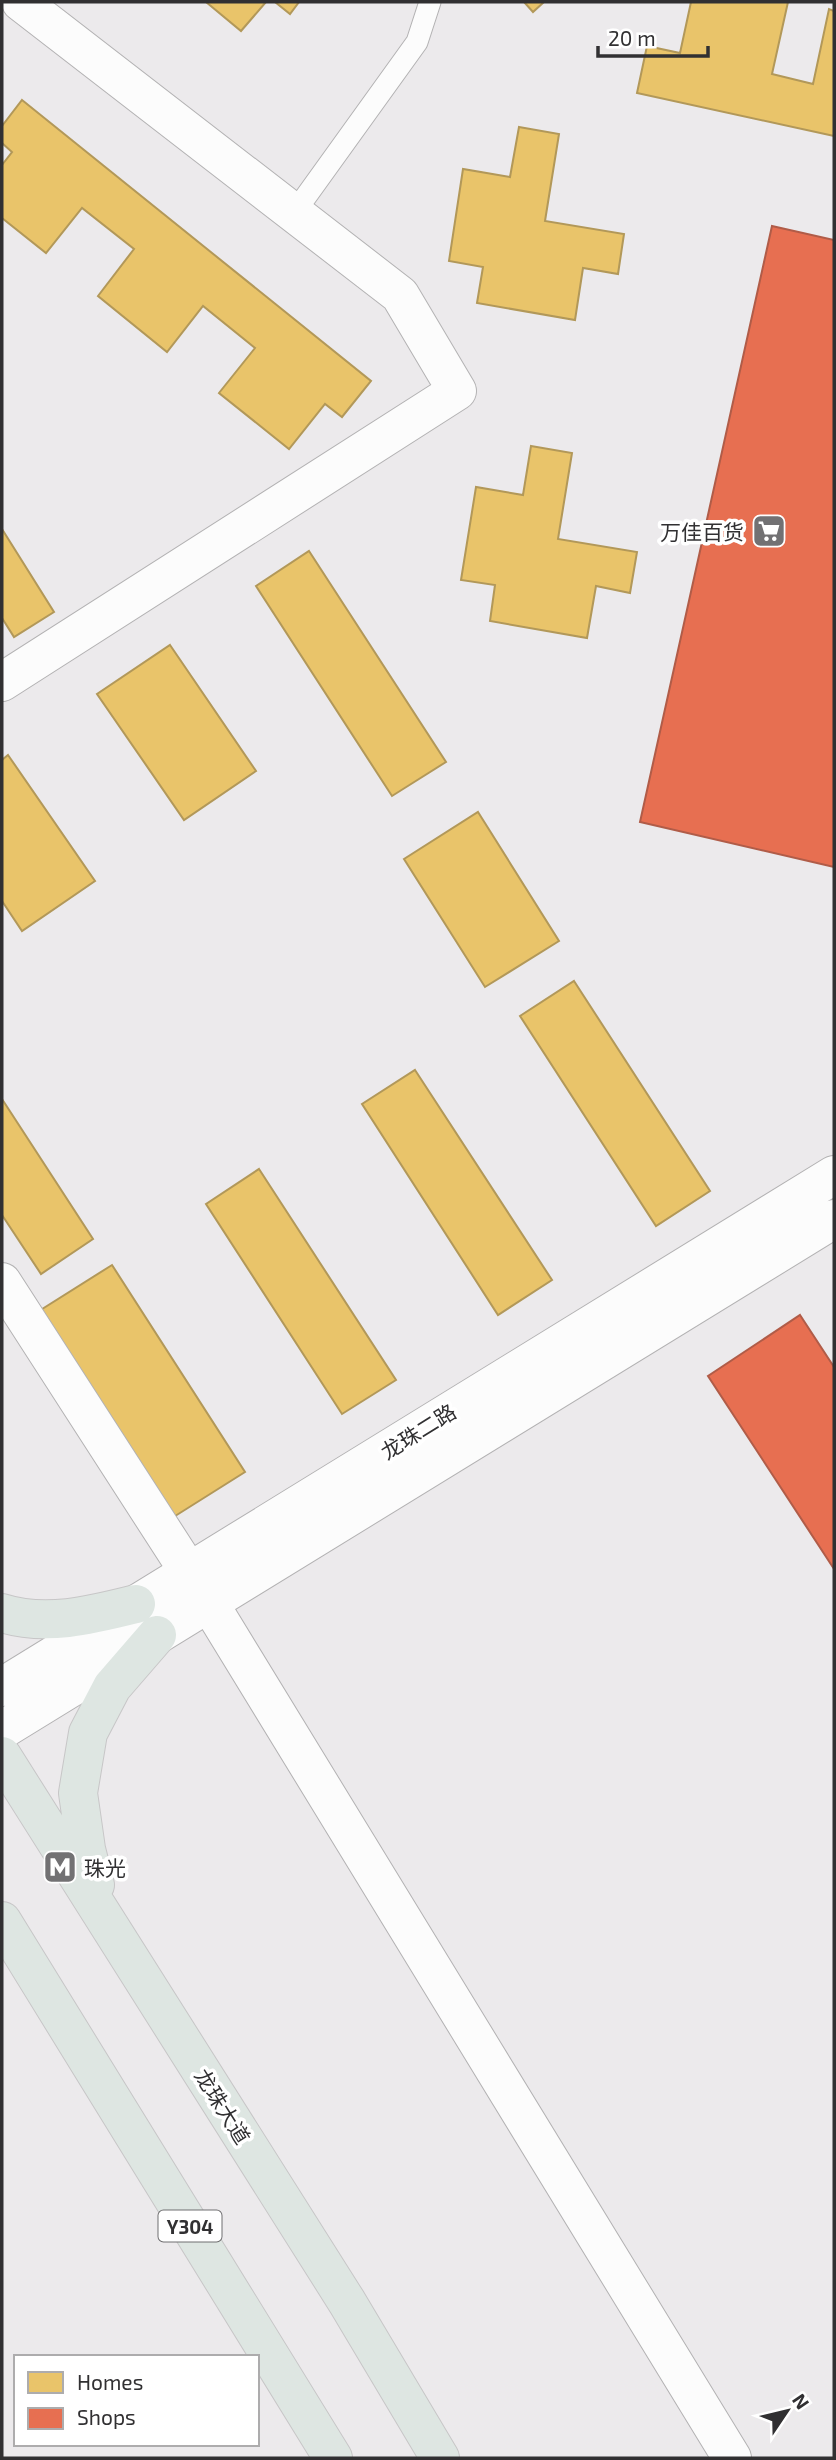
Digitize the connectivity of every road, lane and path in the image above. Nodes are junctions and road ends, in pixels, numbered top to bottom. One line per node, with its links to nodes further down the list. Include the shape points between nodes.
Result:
1 (22, 2): 3 (street)
2 (430, 2): 3 (lane, via 417,42)
3 (294, 213): 4 (street, via 400,295 457,391)
4 (2, 682)
5 (834, 1175): 8 (street, 龙珠二路)
6 (834, 1219): 9 (street, 龙珠二路)
7 (2, 1282): 8 (street)
8 (189, 1572): 10 (street, 龙珠二路)
9 (209, 1603): 12 (street, 龙珠二路); 20 (street)
10 (136, 1605): 11 (main road, via 71,1619 16,1618); 13 (street, 龙珠二路)
11 (2, 1613)
12 (157, 1635): 14 (street, 龙珠二路); 16 (main road, via 112,1687 88,1734 78,1793 86,1849)
13 (2, 1687)
14 (2, 1730)
15 (2, 1756): 16 (main road, 龙珠大道)
16 (104, 1917): 19 (main road, 龙珠大道)
17 (2, 1921): 18 (main road, Y304)
18 (333, 2458)
19 (440, 2458)
20 (732, 2458)

